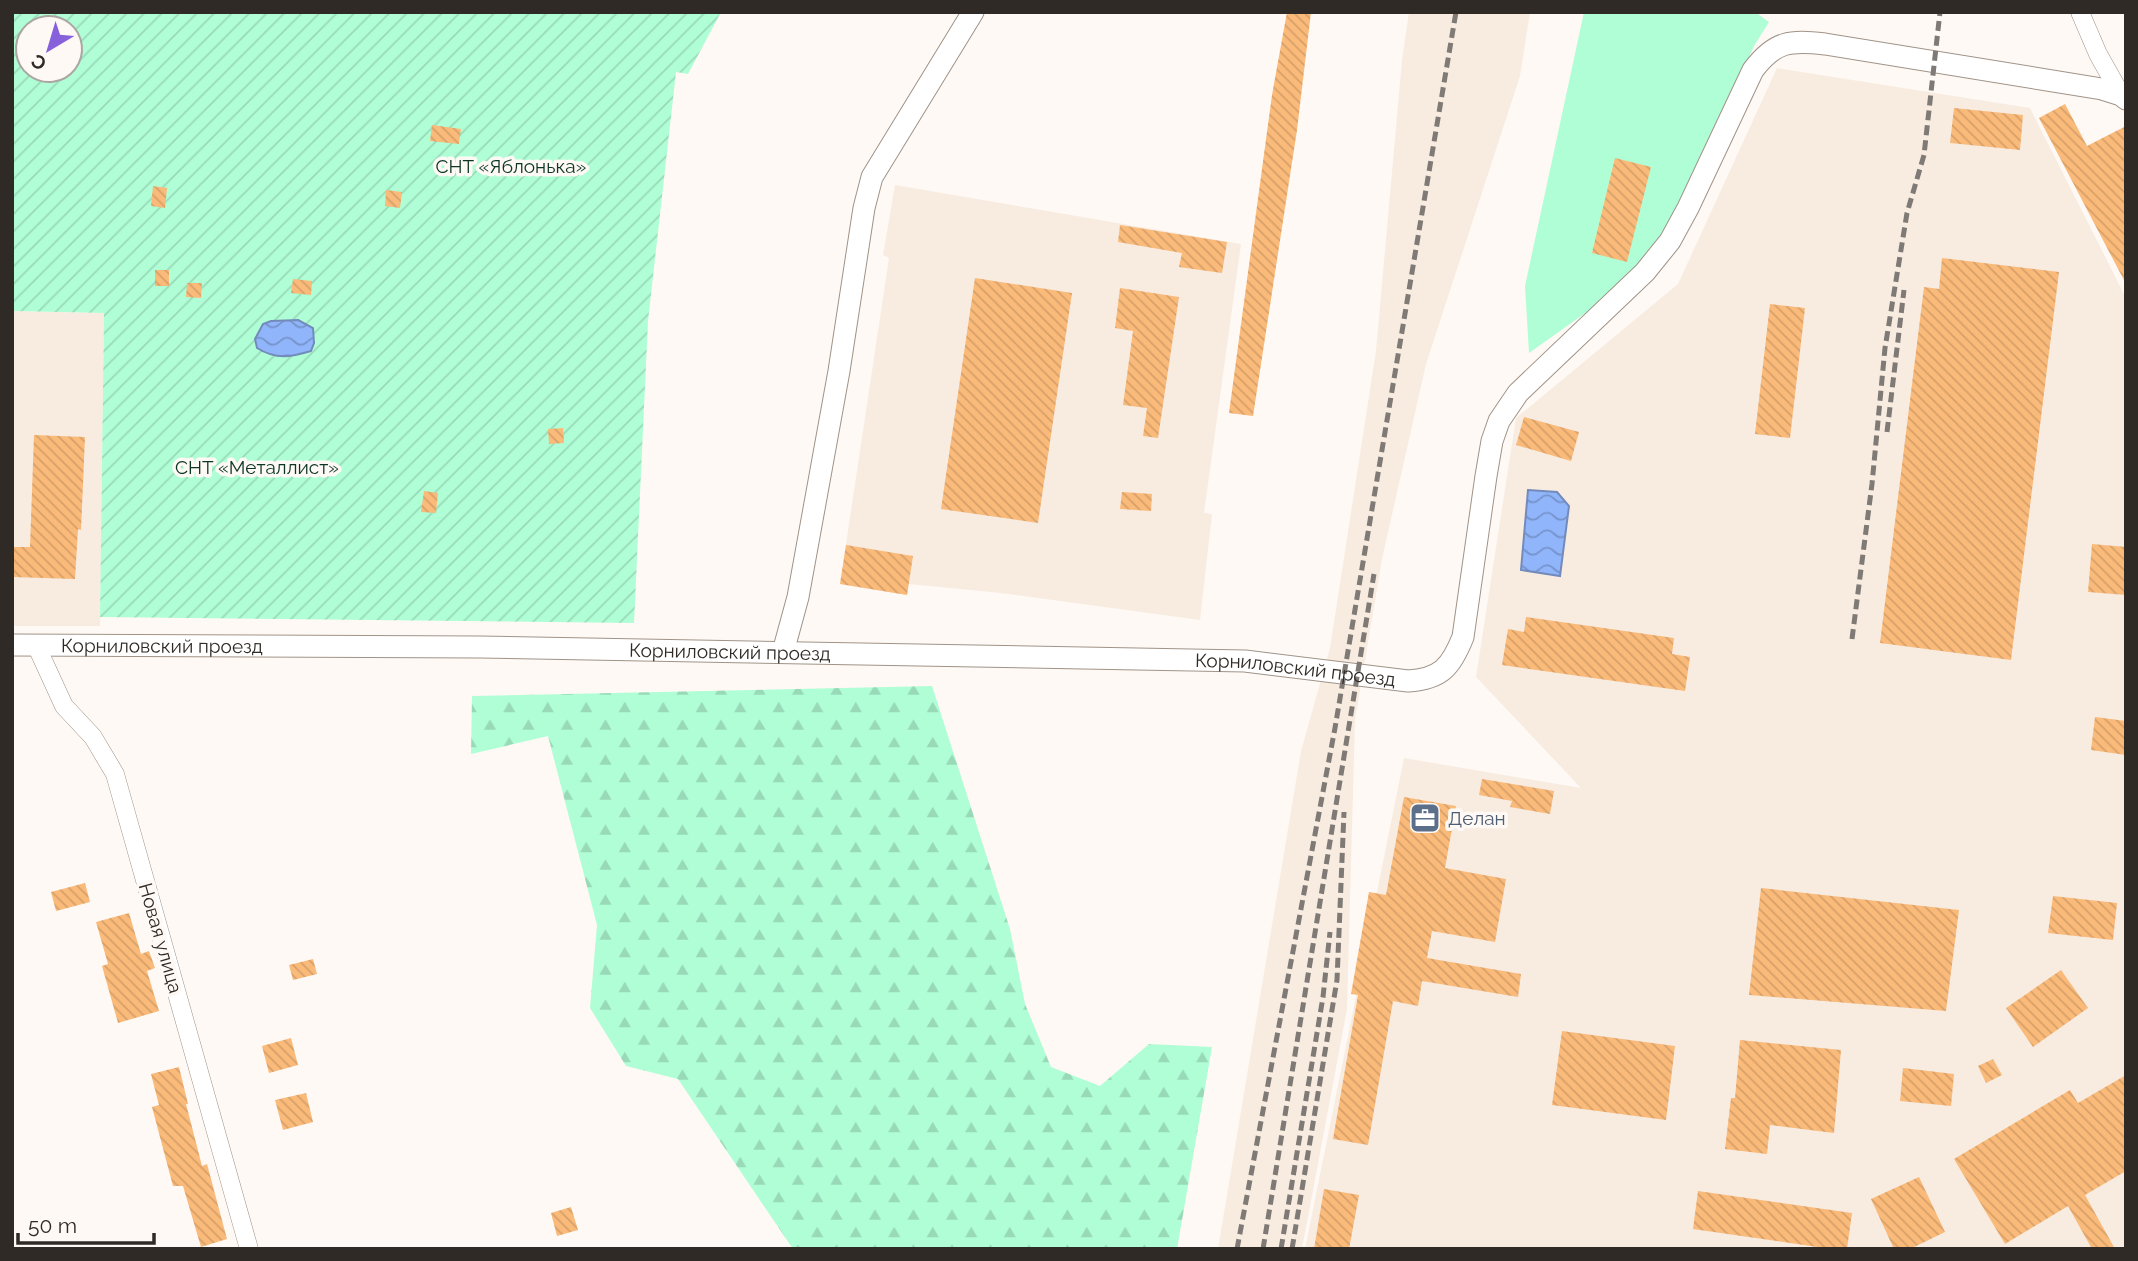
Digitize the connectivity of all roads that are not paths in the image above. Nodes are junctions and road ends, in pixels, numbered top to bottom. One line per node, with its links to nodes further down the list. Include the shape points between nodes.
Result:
1 (973, 12): 6 (street, via 872,177 798,597)
2 (2080, 12): 3 (street, via 2098,54)
3 (2124, 95): 6 (street, Корниловский проезд, via 1806,42 1777,46 1764,56 1670,240 1646,272 1518,393 1499,421 1486,476 1463,637 1454,658 1428,680 1245,661)
4 (12, 645): 5 (street, Корниловский проезд)
5 (36, 645): 6 (street, Корниловский проезд); 7 (street, Новая улица, via 64,706 93,737 115,775)
6 (783, 652)
7 (249, 1249)

